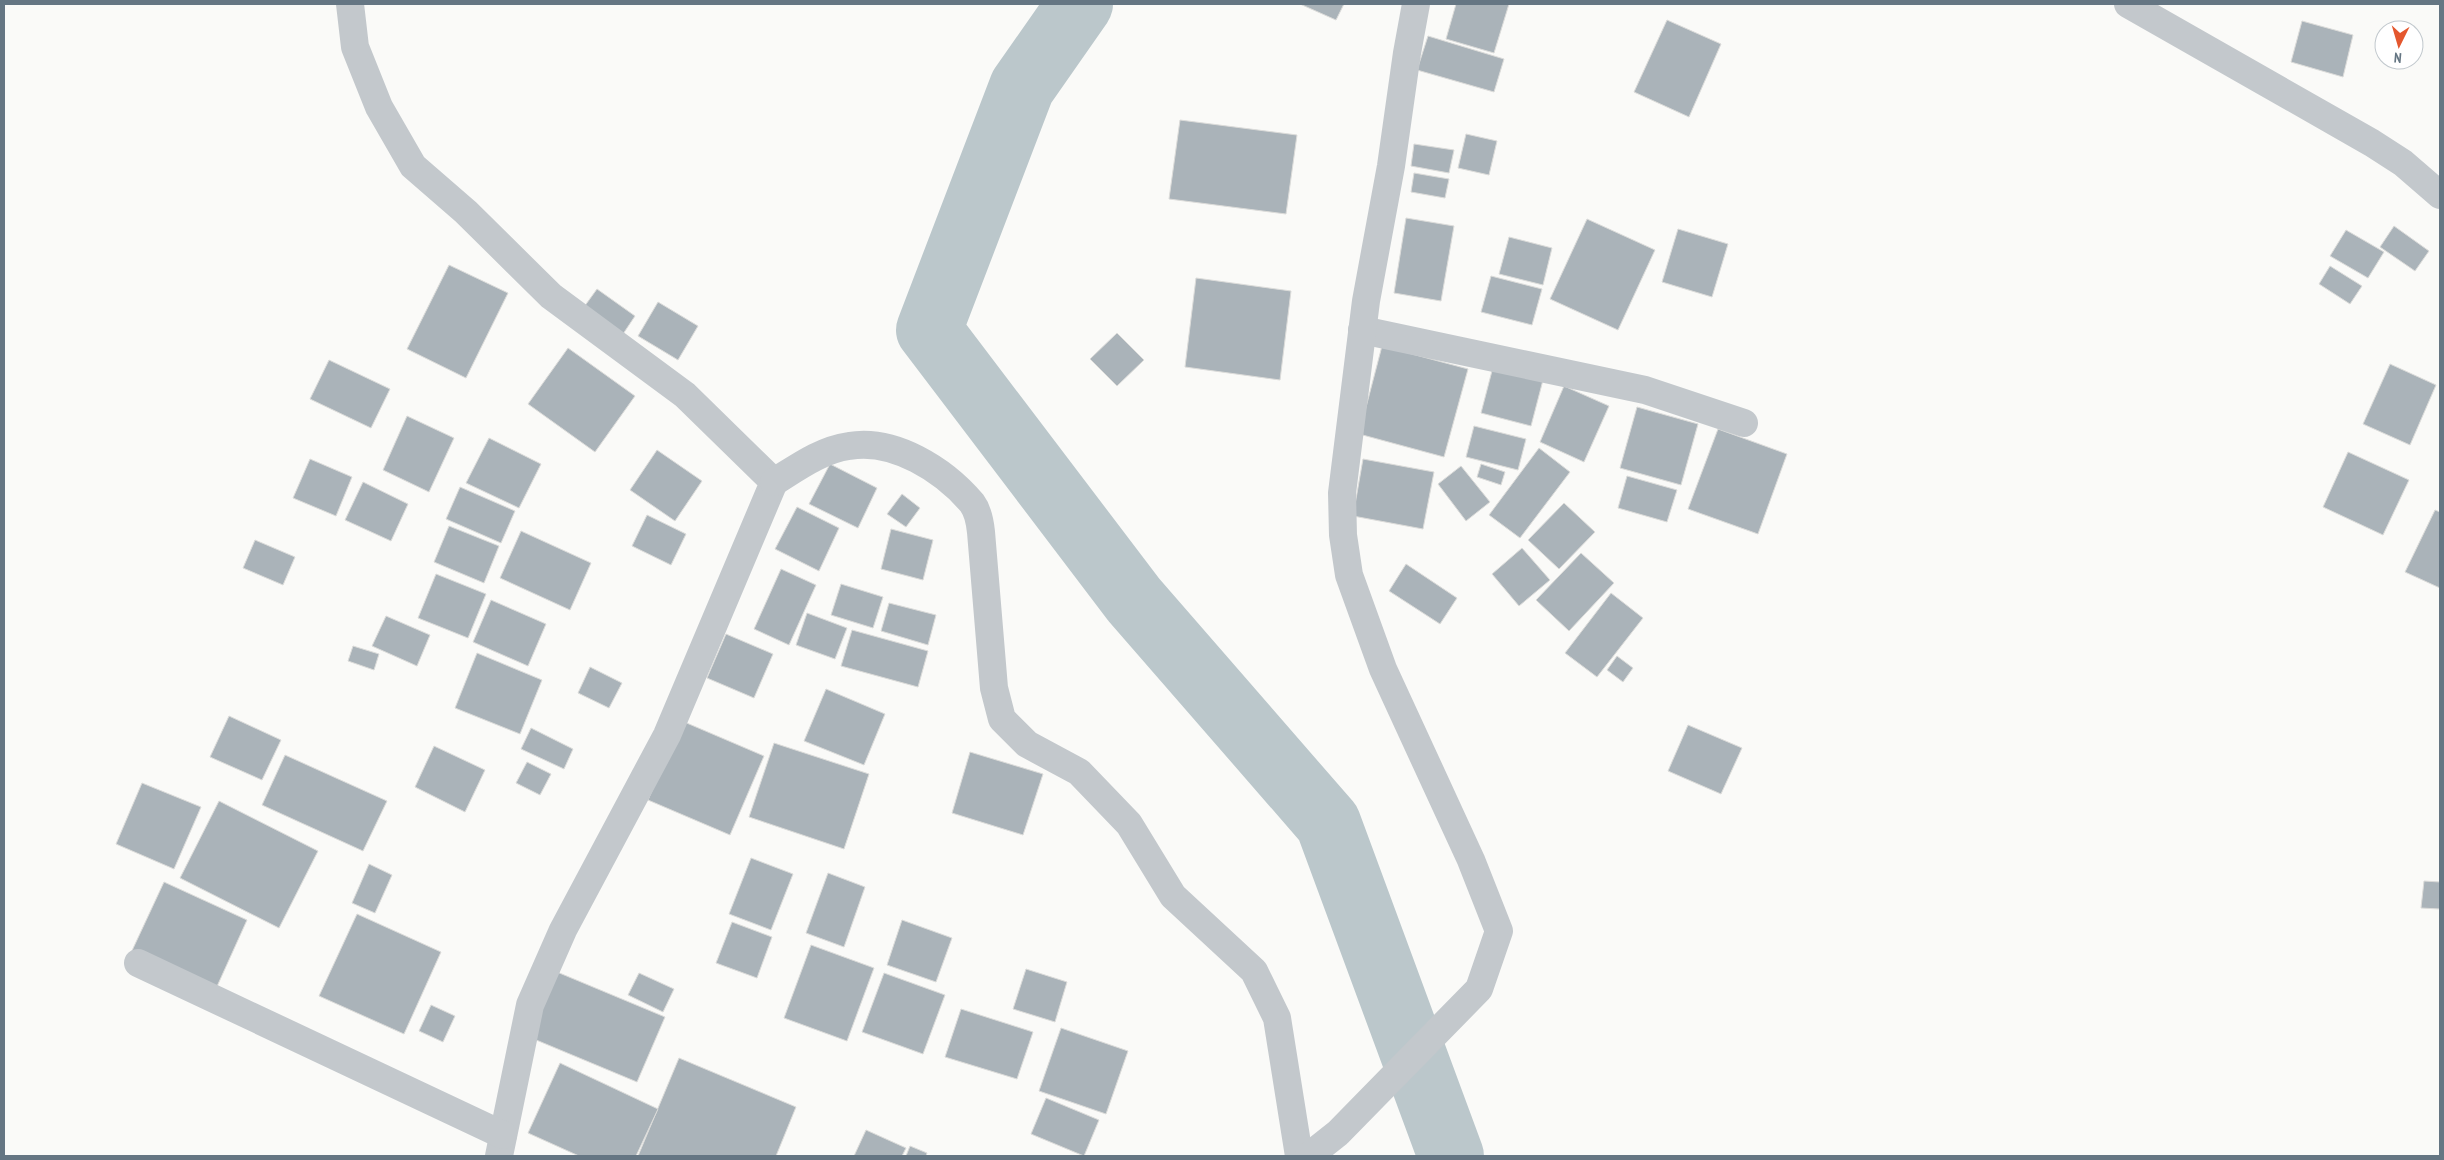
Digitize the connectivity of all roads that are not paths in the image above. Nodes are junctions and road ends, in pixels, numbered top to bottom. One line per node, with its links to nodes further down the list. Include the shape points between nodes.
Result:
1 (350, 4): 7 (street, via 355,47 379,106 413,166 466,212 551,296 684,395)
2 (1416, 4): 5 (street)
3 (2128, 4): 4 (street, via 2372,143)
4 (2440, 195)
5 (1362, 330): 6 (street, via 1646,390); 11 (street, via 1342,493 1343,535 1349,575 1382,669 1471,860 1499,931 1479,989 1338,1133)
6 (1744, 424)
7 (774, 482): 9 (street, via 666,735 563,930 530,1005); 10 (street, via 814,457 849,446 872,445 894,448 935,469 972,504 979,517 994,688 1002,719 1027,744 1079,772 1129,824 1173,896 1254,971 1277,1018)
8 (138, 963): 9 (street)
9 (501, 1146)
10 (1300, 1156)
11 (1309, 1156)

